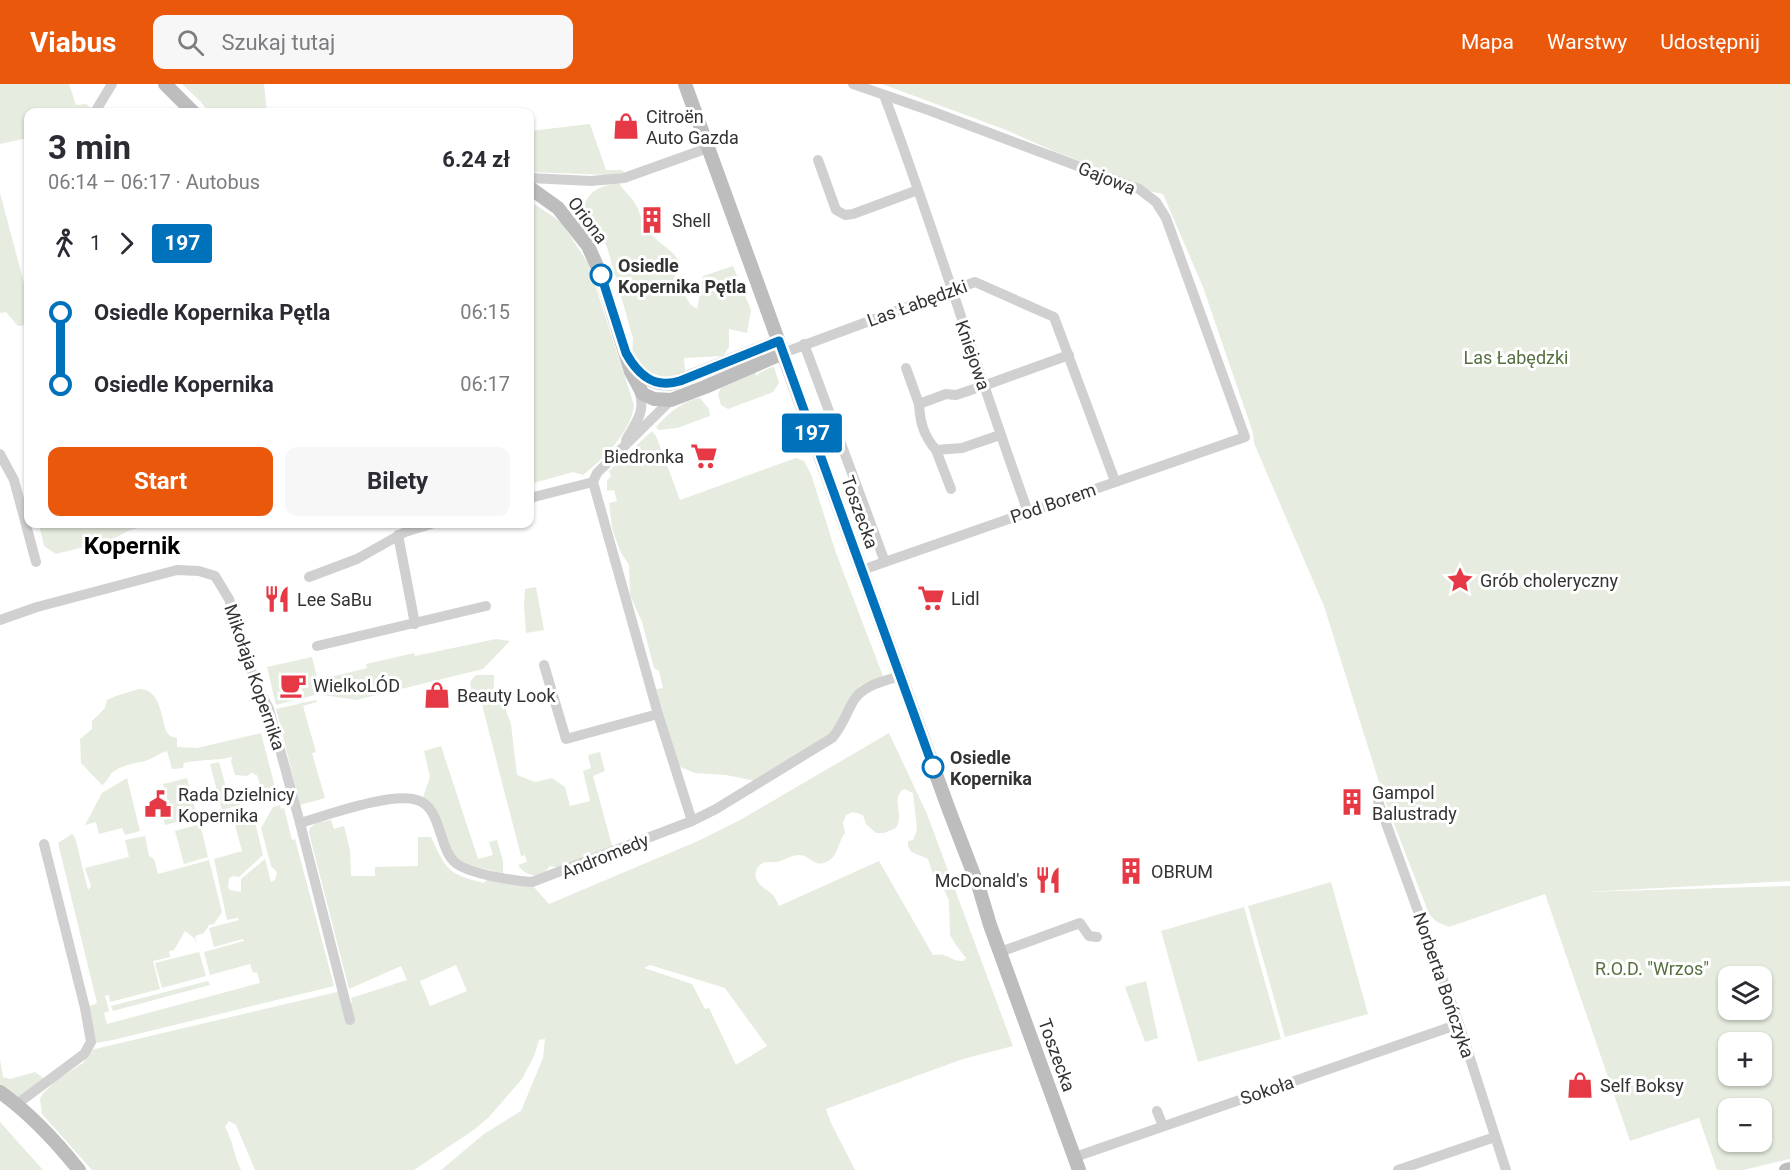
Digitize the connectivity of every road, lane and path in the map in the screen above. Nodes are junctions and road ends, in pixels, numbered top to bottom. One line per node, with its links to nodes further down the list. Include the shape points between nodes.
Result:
1 (112, 84): 6 (street)
2 (165, 84): 7 (main road)
3 (685, 84): 8 (main road, Toszecka)
4 (853, 84): 5 (street, Gajowa)
5 (884, 95): 11 (street, Kniejowa); 24 (street, Gajowa, via 1139,189 1156,202 1166,218)
6 (97, 108)
7 (189, 108)
8 (708, 148): 10 (street, via 624,178); 15 (main road, Toszecka)
9 (818, 160): 11 (street, via 836,210 844,215)
10 (534, 178)
11 (918, 190): 13 (street, Kniejowa)
12 (534, 192): 21 (main road, Oriona, via 558,208 588,246 626,353)
13 (951, 291): 14 (street, Las Łabędzki); 16 (street, Las Łabędzki, via 975,282 1054,317); 19 (street, Kniejowa)
14 (804, 344): 15 (street, Las Łabędzki); 38 (street, Toszecka)
15 (781, 347): 18 (main road); 20 (main road); 39 (main road, Toszecka)
16 (1068, 355): 19 (street); 28 (street, Las Łabędzki)
17 (906, 368): 22 (street)
18 (696, 376): 20 (main road); 21 (main road)
19 (983, 386): 22 (street); 23 (street, Kniejowa)
20 (705, 387): 21 (main road)
21 (654, 395): 25 (street); 25 (street)
22 (919, 404): 26 (street, via 925,437)
23 (1000, 435): 26 (street, via 962,448); 32 (street, Kniejowa)
24 (1245, 437): 28 (street, Pod Borem)
25 (622, 448): 29 (street)
26 (936, 450): 30 (street)
27 (0, 454): 33 (street, via 14,480)
28 (1115, 481): 32 (street, Pod Borem)
29 (593, 482): 31 (street); 47 (street)
30 (951, 489)
31 (534, 497)
32 (1028, 512): 38 (street, Pod Borem)
33 (24, 517)
34 (27, 528): 37 (street)
35 (413, 528): 36 (street)
36 (398, 535): 40 (street, via 357,559); 43 (street)
37 (36, 562)
38 (885, 562): 39 (street, Pod Borem)
39 (862, 570): 46 (main road, Toszecka)
40 (309, 577)
41 (486, 606): 43 (street)
42 (0, 620): 50 (street, Mikołaja Kopernika, via 177,570 199,570 215,576 229,599 254,680 269,709)
43 (415, 624): 44 (street)
44 (316, 646)
45 (544, 665): 47 (street, via 566,739)
46 (900, 676): 49 (street, Andromedy, via 859,694 841,729 822,746); 53 (main road, Toszecka)
47 (658, 714): 49 (street)
48 (1378, 801): 55 (street, Norberta Bończyka)
49 (692, 821): 50 (street, Andromedy, via 532,882 506,879 457,864 429,807 415,799 393,798)
50 (300, 823): 54 (street)
51 (44, 844): 57 (street, via 91,1040 84,1054)
52 (1097, 937): 53 (street, via 1089,936 1080,923)
53 (1000, 952): 61 (main road, Toszecka)
54 (350, 1020)
55 (1459, 1024): 59 (street, Sokoła); 60 (street, Norberta Bończyka)
56 (0, 1092): 57 (main road)
57 (17, 1104): 62 (main road)
58 (1157, 1111): 59 (street)
59 (1163, 1126): 61 (street, Sokoła)
60 (1495, 1137): 63 (street); 64 (street, Norberta Bończyka)
61 (1077, 1163)
62 (79, 1170)
63 (1398, 1170)
64 (1506, 1170)

